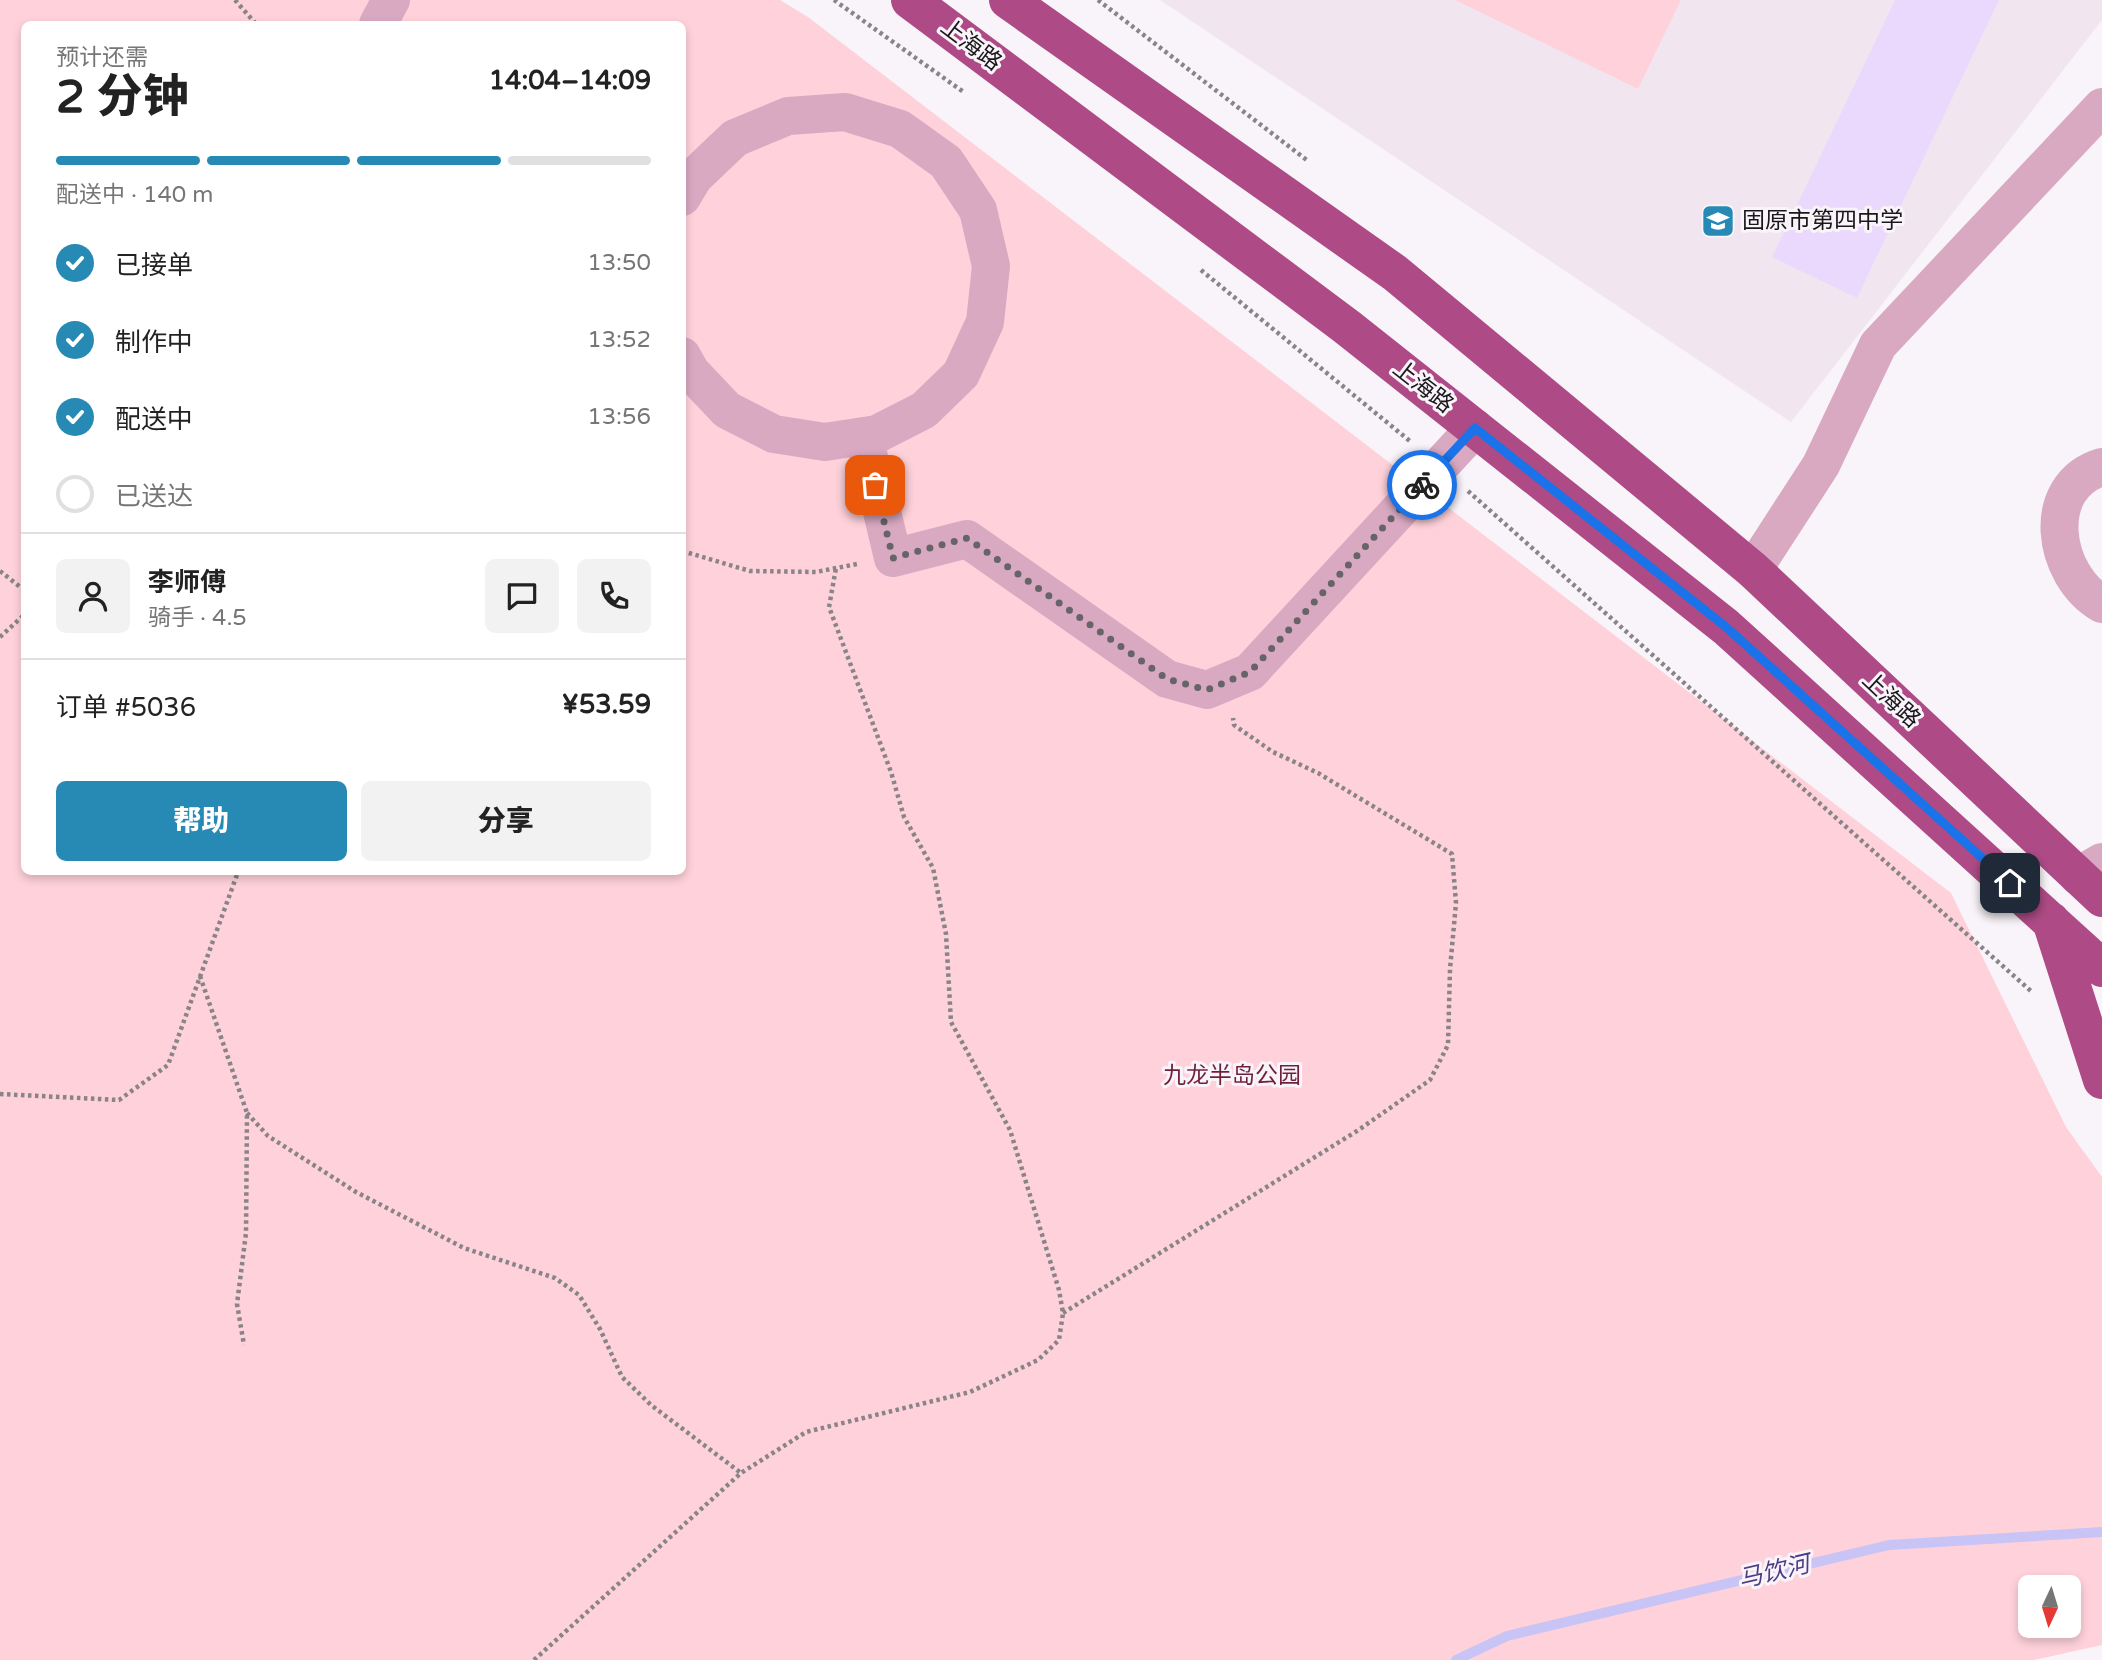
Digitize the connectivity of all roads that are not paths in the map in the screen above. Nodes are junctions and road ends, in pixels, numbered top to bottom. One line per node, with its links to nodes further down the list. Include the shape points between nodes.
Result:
1 (391, 0): 4 (street)
2 (910, 0): 8 (highway, 上海路)
3 (1008, 0): 11 (highway, 上海路, via 1395,273)
4 (380, 21)
5 (2102, 107): 11 (street, via 1878,345 1821,465)
6 (686, 190): 9 (street, via 735,138 788,116 845,112 900,129 946,162 978,210 991,266 985,322 961,374 924,410)
7 (686, 363): 9 (street, via 727,410 774,433 825,442)
8 (1475, 428): 9 (street, via 1250,672 1207,690 1167,679 967,538 893,558); 14 (highway, 上海路, via 1726,627)
9 (864, 436)
10 (2102, 467): 12 (street, via 2084,472 2071,489 2059,528 2067,568 2078,585)
11 (1753, 570): 13 (highway, 上海路)
12 (2102, 604)
13 (2094, 878)
14 (2050, 919): 15 (highway, 上海路); 16 (highway)
15 (2102, 968)
16 (2102, 1080)

